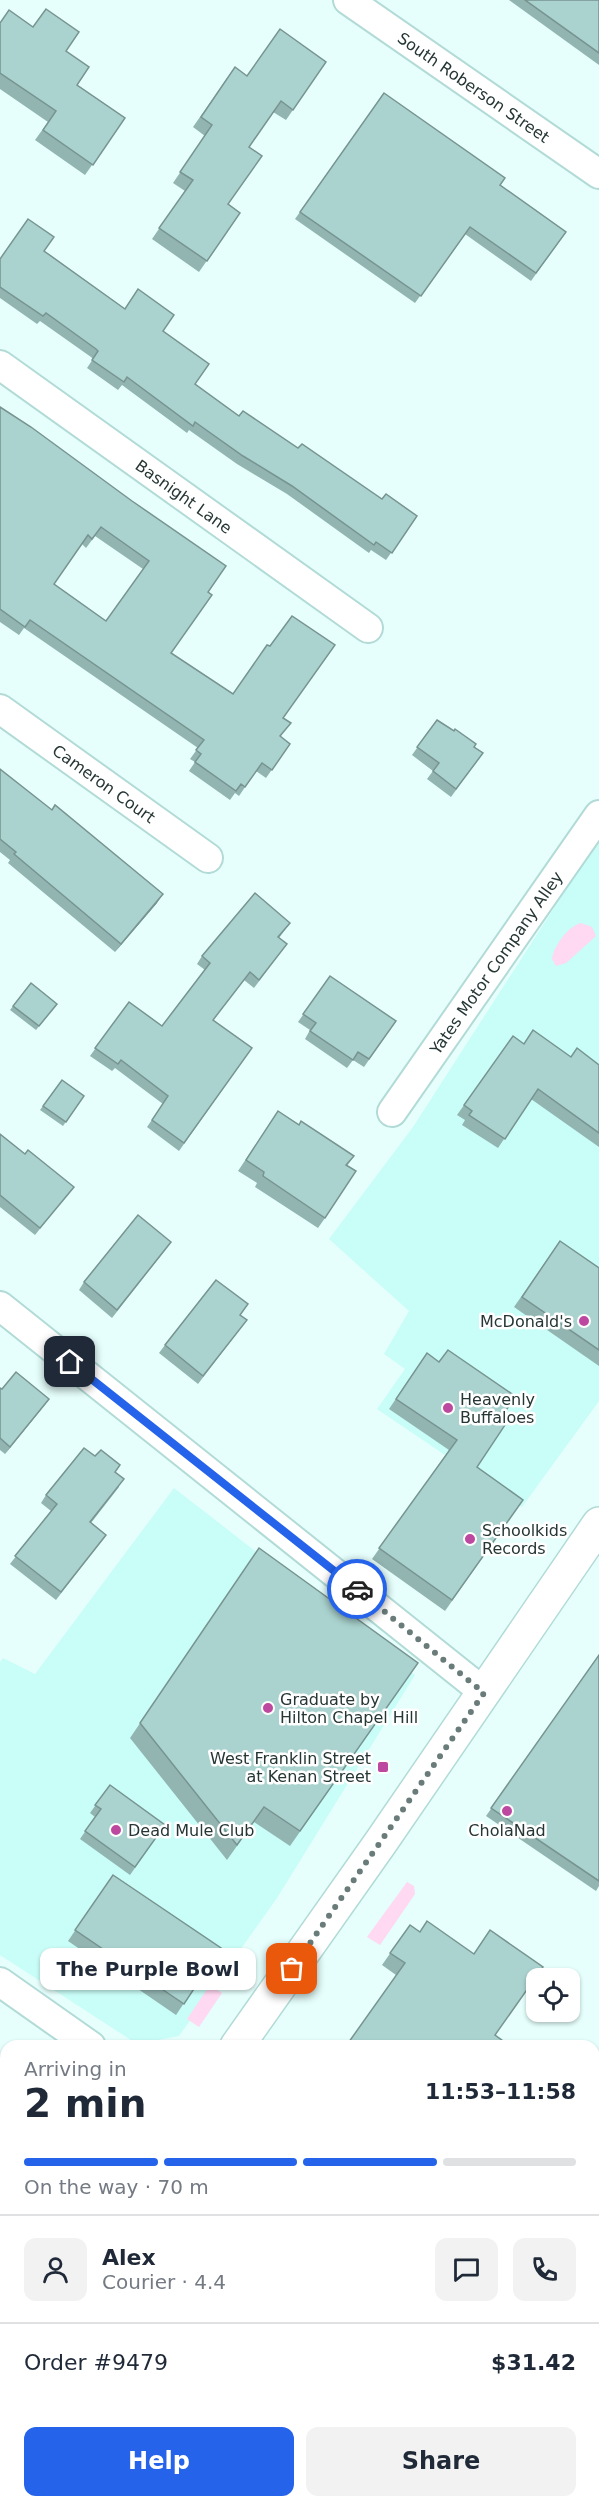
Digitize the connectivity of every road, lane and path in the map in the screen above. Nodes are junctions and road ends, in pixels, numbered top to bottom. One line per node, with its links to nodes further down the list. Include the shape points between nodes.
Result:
1 (348, 0): 2 (street, South Roberson Street)
2 (599, 174)
3 (0, 365): 4 (street, Basnight Lane)
4 (368, 628)
5 (0, 709): 7 (street, Cameron Court)
6 (599, 816): 8 (street, Yates Motor Company Alley)
7 (208, 858)
8 (392, 1112)
9 (0, 1306): 11 (street)
10 (599, 1524): 11 (main road)
11 (484, 1693): 14 (main road)
12 (0, 1982): 13 (street)
13 (82, 2040)
14 (241, 2040)

